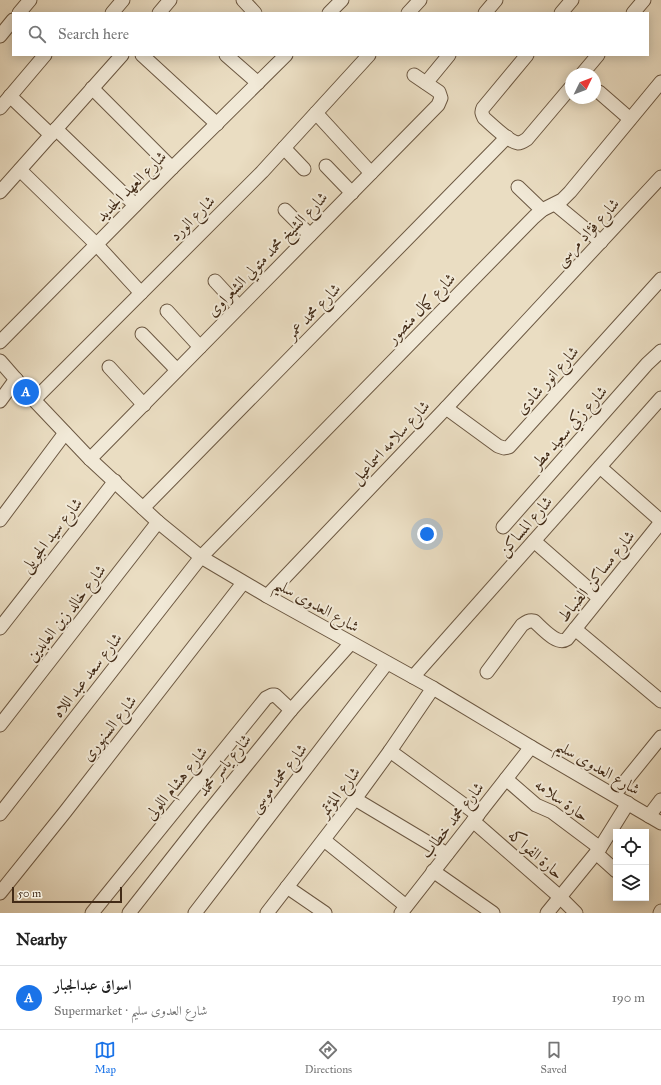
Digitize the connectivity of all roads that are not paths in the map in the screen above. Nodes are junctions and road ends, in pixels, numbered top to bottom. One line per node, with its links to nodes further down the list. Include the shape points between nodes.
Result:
1 (30, 0): 8 (street)
2 (124, 0): 9 (street)
3 (243, 0): 10 (street)
4 (420, 0): 11 (street)
5 (496, 0): 12 (street)
6 (572, 0): 13 (street)
7 (644, 0): 14 (street)
8 (20, 12)
9 (113, 12)
10 (254, 12)
11 (409, 12)
12 (486, 12)
13 (563, 12)
14 (634, 12)
15 (12, 21): 16 (street)
16 (0, 36)
17 (43, 56): 34 (street)
18 (121, 56): 31 (street)
19 (143, 56): 38 (street)
20 (227, 56): 30 (street)
21 (285, 56): 30 (street, شارع العهد الجديد)
22 (368, 56): 36 (street, شارع الورد)
23 (448, 56): 28 (street)
24 (526, 56): 40 (street, via 481,111 484,118)
25 (597, 56): 26 (street)
26 (587, 68)
27 (414, 75): 28 (street, شارع الشيخ محمد متولي الشعراوى)
28 (426, 82): 46 (street, شارع الشيخ محمد متولي الشعراوى, via 439,92 440,101)
29 (661, 82): 37 (street, شارع كمال منصور)
30 (258, 83): 38 (street, شارع العهد الجديد)
31 (92, 88): 39 (street); 43 (street)
32 (565, 94): 40 (street, via 523,142 517,143)
33 (601, 94): 37 (street)
34 (10, 96): 35 (street); 39 (street)
35 (0, 108)
36 (316, 113): 41 (street, شارع الورد); 46 (street)
37 (630, 119): 51 (street, شارع كمال منصور, via 570,192)
38 (217, 124): 43 (street, شارع العهد الجديد)
39 (53, 132): 45 (street); 52 (street)
40 (507, 137): 81 (street, شارع محمد عمر)
41 (284, 148): 44 (street); 60 (street, شارع الورد)
42 (326, 166): 50 (street)
43 (172, 168): 52 (street, شارع العهد الجديد)
44 (304, 168)
45 (20, 170): 49 (street); 57 (street)
46 (371, 173): 50 (street, شارع الشيخ محمد متولي الشعراوى)
47 (659, 184): 56 (street, شارع فؤاد مرسى)
48 (518, 187): 54 (street)
49 (0, 192)
50 (352, 192): 55 (street, شارع الشيخ محمد متولي الشعراوى)
51 (555, 204): 54 (street, شارع كمال منصور); 56 (street)
52 (135, 205): 57 (street, شارع العهد الجديد)
53 (285, 210): 55 (street)
54 (542, 210): 87 (street, شارع كمال منصور)
55 (310, 235): 61 (street, شارع الشيخ محمد متولي الشعراوى)
56 (600, 242): 62 (street, شارع فؤاد مرسى)
57 (96, 244): 60 (street); 65 (street, شارع العهد الجديد)
58 (661, 280): 76 (street, شارع انور شادى, via 509,447 498,446)
59 (215, 281): 61 (street)
60 (141, 293): 73 (street, شارع الورد)
61 (239, 307): 66 (street, شارع الشيخ محمد متولي الشعراوى)
62 (537, 310): 76 (street, شارع سلامه اسماعيل)
63 (166, 311): 66 (street)
64 (142, 334): 70 (street)
65 (0, 342)
66 (200, 347): 70 (street, شارع الشيخ محمد متولي الشعراوى)
67 (658, 357): 85 (street, شارع زكي سعيد مطر)
68 (0, 361): 71 (street, شارع العدوى سليم)
69 (109, 367): 75 (street)
70 (177, 370): 75 (street, شارع الشيخ محمد متولي الشعراوى)
71 (16, 380): 73 (street, شارع العدوى سليم); 74 (street)
72 (661, 398): 79 (street, شارع المساكن)
73 (34, 400): 77 (street, شارع العدوى سليم)
74 (0, 401)
75 (144, 405): 78 (street, شارع الشيخ محمد متولي الشعراوى)
76 (446, 408): 89 (street, شارع سلامه اسماعيل)
77 (65, 433): 78 (street, شارع العدوى سليم); 82 (street)
78 (90, 459): 80 (street, شارع العدوى سليم)
79 (600, 467): 83 (street); 86 (street, شارع المساكن)
80 (115, 481): 81 (street, شارع العدوى سليم); 91 (street, شارع سيد الجويلى)
81 (143, 508): 84 (street, شارع العدوى سليم)
82 (0, 520)
83 (661, 521): 90 (street, شارع مساكن الضباط)
84 (158, 522): 87 (street, شارع العدوى سليم); 100 (street, شارع خالد زين العابدين)
85 (503, 527)
86 (534, 541): 90 (street); 96 (street, شارع المساكن)
87 (201, 557): 88 (street, شارع العدوى سليم); 109 (street, شارع سعد عبد اللاه)
88 (244, 583): 89 (street, شارع العدوى سليم); 119 (street, شارع السنهورى)
89 (267, 596): 93 (street, شارع العدوى سليم)
90 (599, 598): 92 (street, شارع مساكن الضباط)
91 (0, 628)
92 (575, 629): 95 (street, شارع مساكن الضباط, via 565,641 559,641 530,620 522,625); 98 (street)
93 (351, 643): 94 (street, شارع العدوى سليم); 99 (street, شارع ياسر محمد)
94 (388, 663): 96 (street, شارع العدوى سليم); 124 (street, شارع محمد موسى)
95 (487, 672)
96 (414, 677): 97 (street, شارع العدوى سليم)
97 (433, 688): 102 (street, شارع العدوى سليم); 103 (street, شارع المؤتمر)
98 (661, 701)
99 (291, 710): 122 (street, شارع هشام اللولى, via 275,695 266,698); 123 (street, شارع ياسر محمد)
100 (0, 725)
101 (661, 737): 105 (street)
102 (531, 747): 104 (street, شارع محمد خطاب); 105 (street, شارع العدوى سليم)
103 (390, 751): 106 (street, شارع المؤتمر); 111 (street, حارة الفواكه)
104 (506, 779): 111 (street, شارع محمد خطاب); 114 (street, حارة سلامه, via 536,805 552,812)
105 (614, 795): 108 (street, شارع العدوى سليم)
106 (356, 798): 113 (street, شارع المؤتمر); 115 (street)
107 (661, 800): 110 (street)
108 (628, 803): 110 (street, شارع العدوى سليم); 114 (street)
109 (0, 814)
110 (649, 816): 112 (street, شارع العدوى سليم)
111 (475, 818): 115 (street, شارع محمد خطاب); 120 (street, حارة الفواكه)
112 (661, 823)
113 (324, 840): 118 (street, شارع المؤتمر); 121 (street)
114 (598, 850): 116 (street, حارة سلامه); 120 (street)
115 (447, 854): 117 (street, شارع محمد خطاب)
116 (613, 868)
117 (434, 871): 121 (street, شارع محمد خطاب); 127 (street)
118 (287, 887): 125 (street, شارع المؤتمر); 126 (street)
119 (0, 893)
120 (560, 898): 128 (street); 129 (street, حارة الفواكه)
121 (403, 909)
122 (92, 913)
123 (129, 913)
124 (195, 913)
125 (267, 913)
126 (325, 913)
127 (493, 913)
128 (547, 913)
129 (576, 913)

